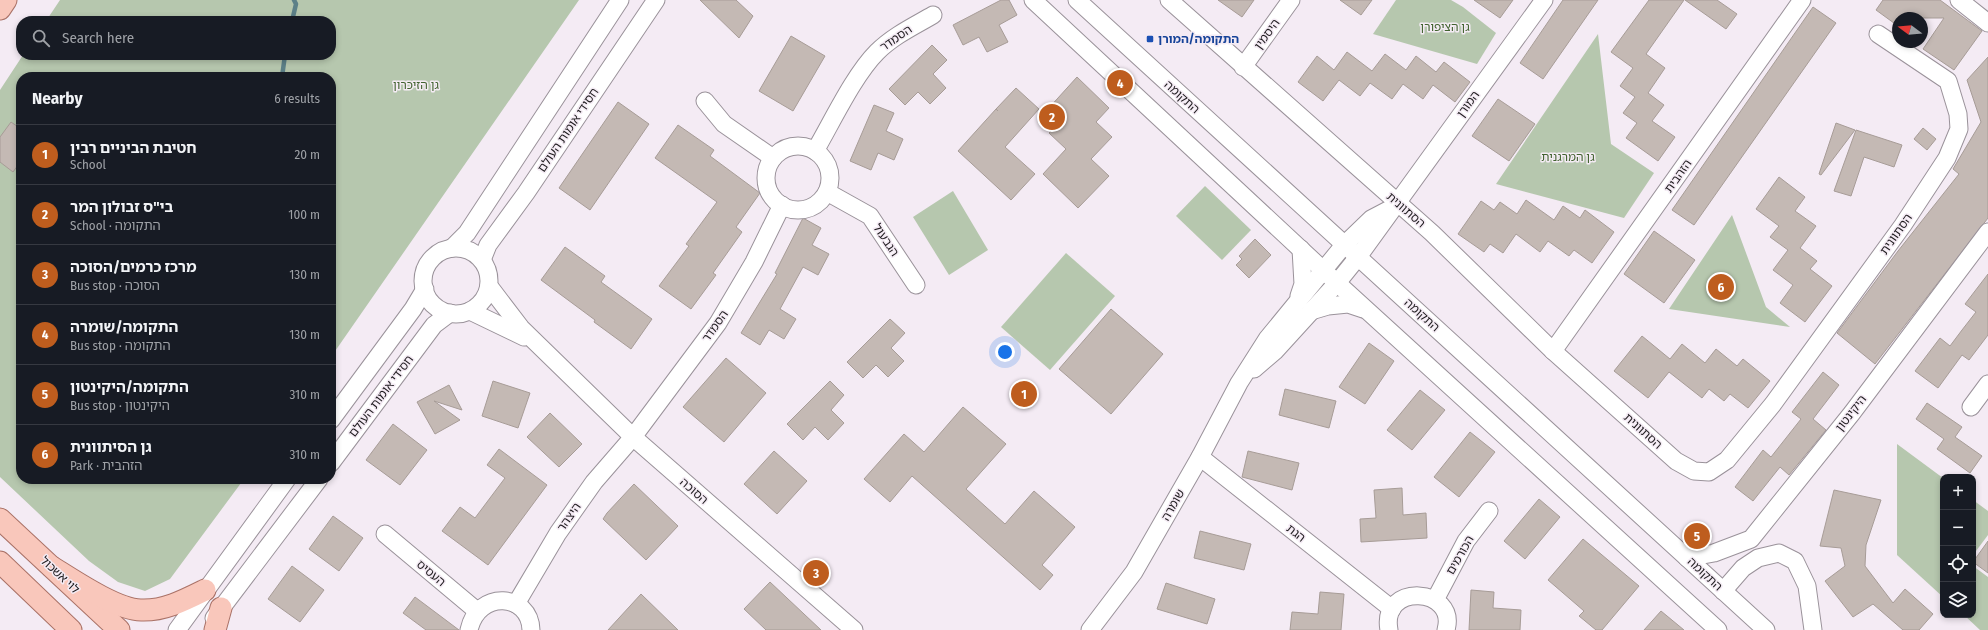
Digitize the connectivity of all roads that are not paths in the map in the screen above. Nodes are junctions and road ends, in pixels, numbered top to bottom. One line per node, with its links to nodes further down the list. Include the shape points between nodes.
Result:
1 (6, 0): 11 (main road)
2 (620, 0): 26 (street, via 467,233)
3 (656, 0): 29 (street, חסידי אומות העולם, via 488,245)
4 (1033, 0): 27 (street)
5 (1077, 0): 23 (street, התקומה)
6 (1168, 0): 15 (street, הסתוונית)
7 (1292, 0): 15 (street, היסמין)
8 (1544, 0): 21 (street, המורן)
9 (1802, 0): 41 (street, הזהבית)
10 (1959, 0): 13 (street)
11 (0, 9)
12 (933, 15): 17 (street, הסמדר, via 903,32 876,52 853,84)
13 (1988, 22)
14 (1878, 34): 41 (street, הסתוונית, via 1948,81 1958,114 1959,129 1947,158 1903,224 1773,404 1726,460 1708,472 1694,471 1676,461)
15 (1243, 67): 21 (street, הסתוונית)
16 (705, 101): 18 (street, via 724,124)
17 (816, 151): 18 (street, via 792,146); 19 (street, via 828,169)
18 (773, 158): 20 (street, via 766,178 768,189)
19 (827, 192): 20 (street, via 807,208 792,209); 32 (street, הגבעול, via 870,216)
20 (782, 205): 46 (street, הסמדר, via 754,262 718,323)
21 (1394, 205): 22 (street, המורן); 28 (street, המורן); 41 (street, הסתוונית, via 1432,233)
22 (1370, 220): 23 (street, via 1337,229); 25 (street, המורן)
23 (1322, 224): 25 (street, התקומה)
24 (1988, 232): 54 (street, היקינטון, via 1852,413 1751,539 1714,553)
25 (1344, 245): 28 (street, התקומה); 30 (street, שומרה)
26 (452, 248): 29 (street, via 470,251); 34 (street, via 435,255 429,262 425,271)
27 (1301, 249): 30 (street); 35 (street, via 1304,284)
28 (1358, 257): 31 (street, שומרה); 54 (street, התקומה)
29 (482, 260): 33 (street, via 489,275)
30 (1322, 270): 31 (street); 35 (street, שומרה)
31 (1337, 284): 36 (street, שומרה); 38 (street)
32 (916, 285)
33 (489, 286): 37 (street, via 486,296); 40 (street, הסוכה, via 521,328)
34 (424, 289): 39 (street, via 433,304); 45 (street, via 413,309)
35 (1298, 300): 42 (street, שומרה, via 1267,339)
36 (1311, 310): 38 (street, via 1348,304); 42 (street, שומרה, via 1275,351)
37 (470, 311): 39 (street); 40 (street, הסוכה, via 515,331)
38 (1367, 311): 75 (street)
39 (450, 313): 47 (street, חסידי אומות העולם, via 434,325)
40 (540, 347): 46 (street, הסוכה)
41 (1553, 351)
42 (1246, 374): 48 (street, שומרה)
43 (1988, 384): 44 (street)
44 (1971, 407)
45 (336, 413)
46 (633, 437): 60 (street, היצהר, via 594,482 562,527); 71 (street, הסוכה)
47 (336, 456)
48 (1200, 457): 62 (street, הגת); 72 (street, שומרה, via 1134,572)
49 (283, 484): 57 (street)
50 (315, 484): 61 (street)
51 (1489, 511): 59 (street, הכורמים, via 1466,541)
52 (0, 519): 56 (main road, לוי אשכול)
53 (385, 534): 63 (street, העסיס)
54 (1687, 558): 58 (street, התקומה)
55 (0, 562): 64 (main road)
56 (52, 567): 57 (main road, via 120,605 140,610 176,605); 65 (main road, לוי אשכול)
57 (205, 590): 66 (street)
58 (1723, 591): 76 (street, התקומה); 77 (street, via 1743,568 1758,558 1779,553 1795,561 1807,586)
59 (1435, 600): 62 (street, via 1417,594 1407,596); 74 (street, via 1446,616)
60 (516, 604): 63 (street, via 500,600 483,605); 70 (street, via 529,618)
61 (221, 608): 67 (street); 68 (main road)
62 (1392, 609): 73 (street)
63 (477, 611): 69 (street)
64 (71, 630)
65 (119, 630)
66 (177, 630)
67 (206, 630)
68 (215, 630)
69 (469, 630)
70 (531, 630)
71 (854, 630)
72 (1090, 630)
73 (1389, 630)
74 (1446, 630)
75 (1718, 630)
76 (1766, 630)
77 (1813, 630)

